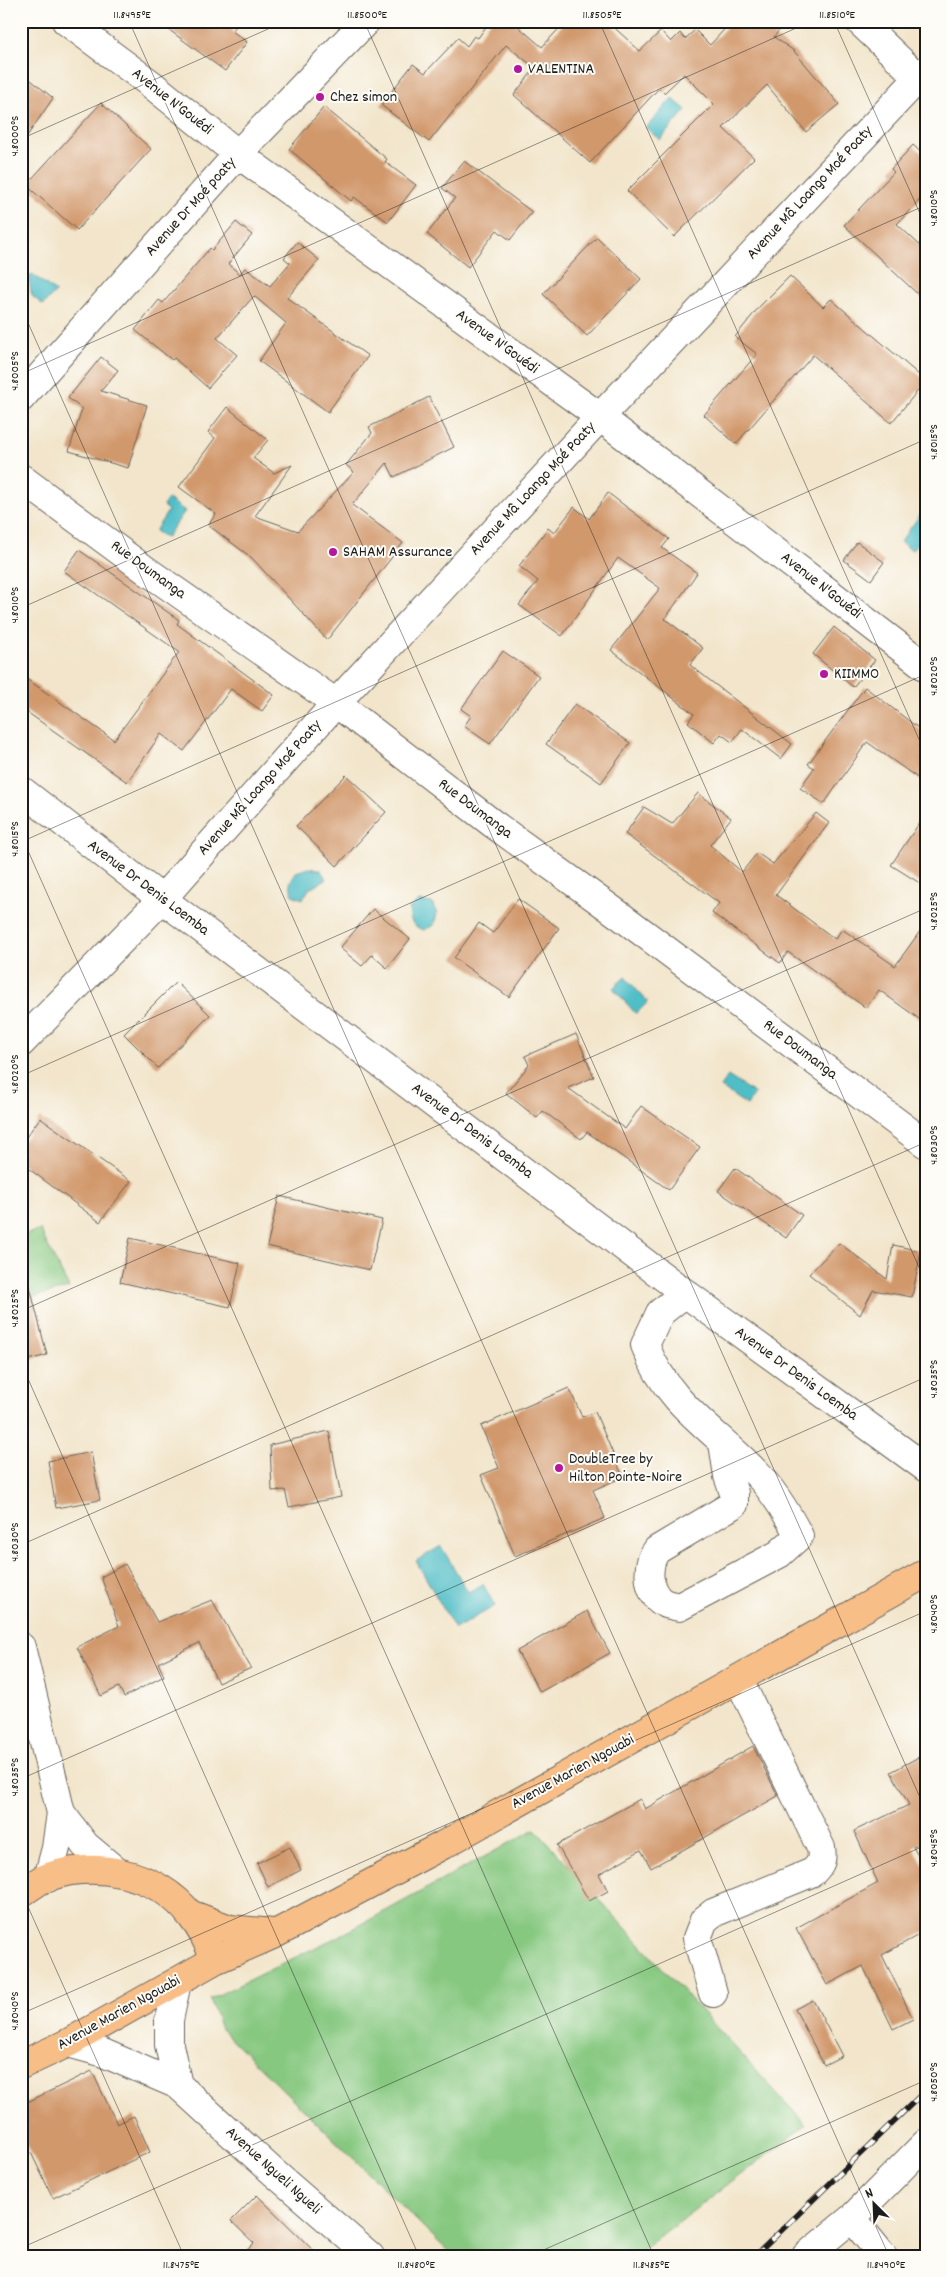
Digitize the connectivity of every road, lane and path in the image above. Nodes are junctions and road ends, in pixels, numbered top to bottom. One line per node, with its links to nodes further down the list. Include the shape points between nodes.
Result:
1 (66, 21): 5 (street, Avenue N'Gouédi)
2 (366, 21): 5 (street, Avenue Dr Moé poaty)
3 (859, 21): 4 (street)
4 (923, 77): 7 (street, Avenue Mâ Loango Moé Poaty)
5 (238, 154): 6 (street, Avenue Dr Moé poaty); 7 (street, Avenue N'Gouédi)
6 (21, 398)
7 (600, 417): 9 (street, Avenue N'Gouédi); 10 (street, Avenue Mâ Loango Moé Poaty)
8 (21, 478): 10 (street, Rue Doumanga)
9 (926, 667)
10 (336, 703): 12 (street, Avenue Mâ Loango Moé Poaty); 14 (street, Rue Doumanga, via 492,823 622,916)
11 (21, 790): 12 (street, Avenue Dr Denis Loemba)
12 (162, 899): 13 (street, Avenue Mâ Loango Moé Poaty); 15 (street, Avenue Dr Denis Loemba)
13 (21, 1043)
14 (926, 1144)
15 (685, 1293): 16 (street, via 660,1313 645,1345 653,1367 684,1407); 17 (street, Avenue Dr Denis Loemba)
16 (723, 1443): 16 (street, via 756,1473 780,1502 799,1536 779,1554 679,1607 664,1602 654,1593 649,1575 650,1558 657,1550 734,1504)
17 (926, 1468)
18 (926, 1573): 20 (main road, Avenue Marien Ngouabi)
19 (21, 1647): 21 (street)
20 (739, 1680): 25 (main road, Avenue Marien Ngouabi, via 443,1846); 28 (street, via 823,1856 813,1872 713,1913 704,1920 697,1938)
21 (61, 1813): 22 (street, via 85,1845); 23 (street, via 56,1848)
22 (116, 1872): 23 (main road, via 82,1870); 24 (main road, via 144,1880 169,1894)
23 (32, 1883)
24 (190, 1914): 25 (main road, via 230,1929); 26 (main road, via 205,1936)
25 (275, 1934): 26 (main road, Avenue Marien Ngouabi)
26 (215, 1960): 27 (main road, Avenue Marien Ngouabi)
27 (177, 1982): 29 (main road, Avenue Marien Ngouabi); 31 (street, via 169,2020 169,2045)
28 (714, 1993)
29 (68, 2042): 30 (main road, Avenue Marien Ngouabi); 31 (street)
30 (21, 2065)
31 (178, 2084): 34 (street, Avenue Ngueli Ngueli)
32 (926, 2143): 33 (street)
33 (852, 2218): 35 (street); 36 (street)
34 (361, 2253)
35 (806, 2256)
36 (882, 2256)

